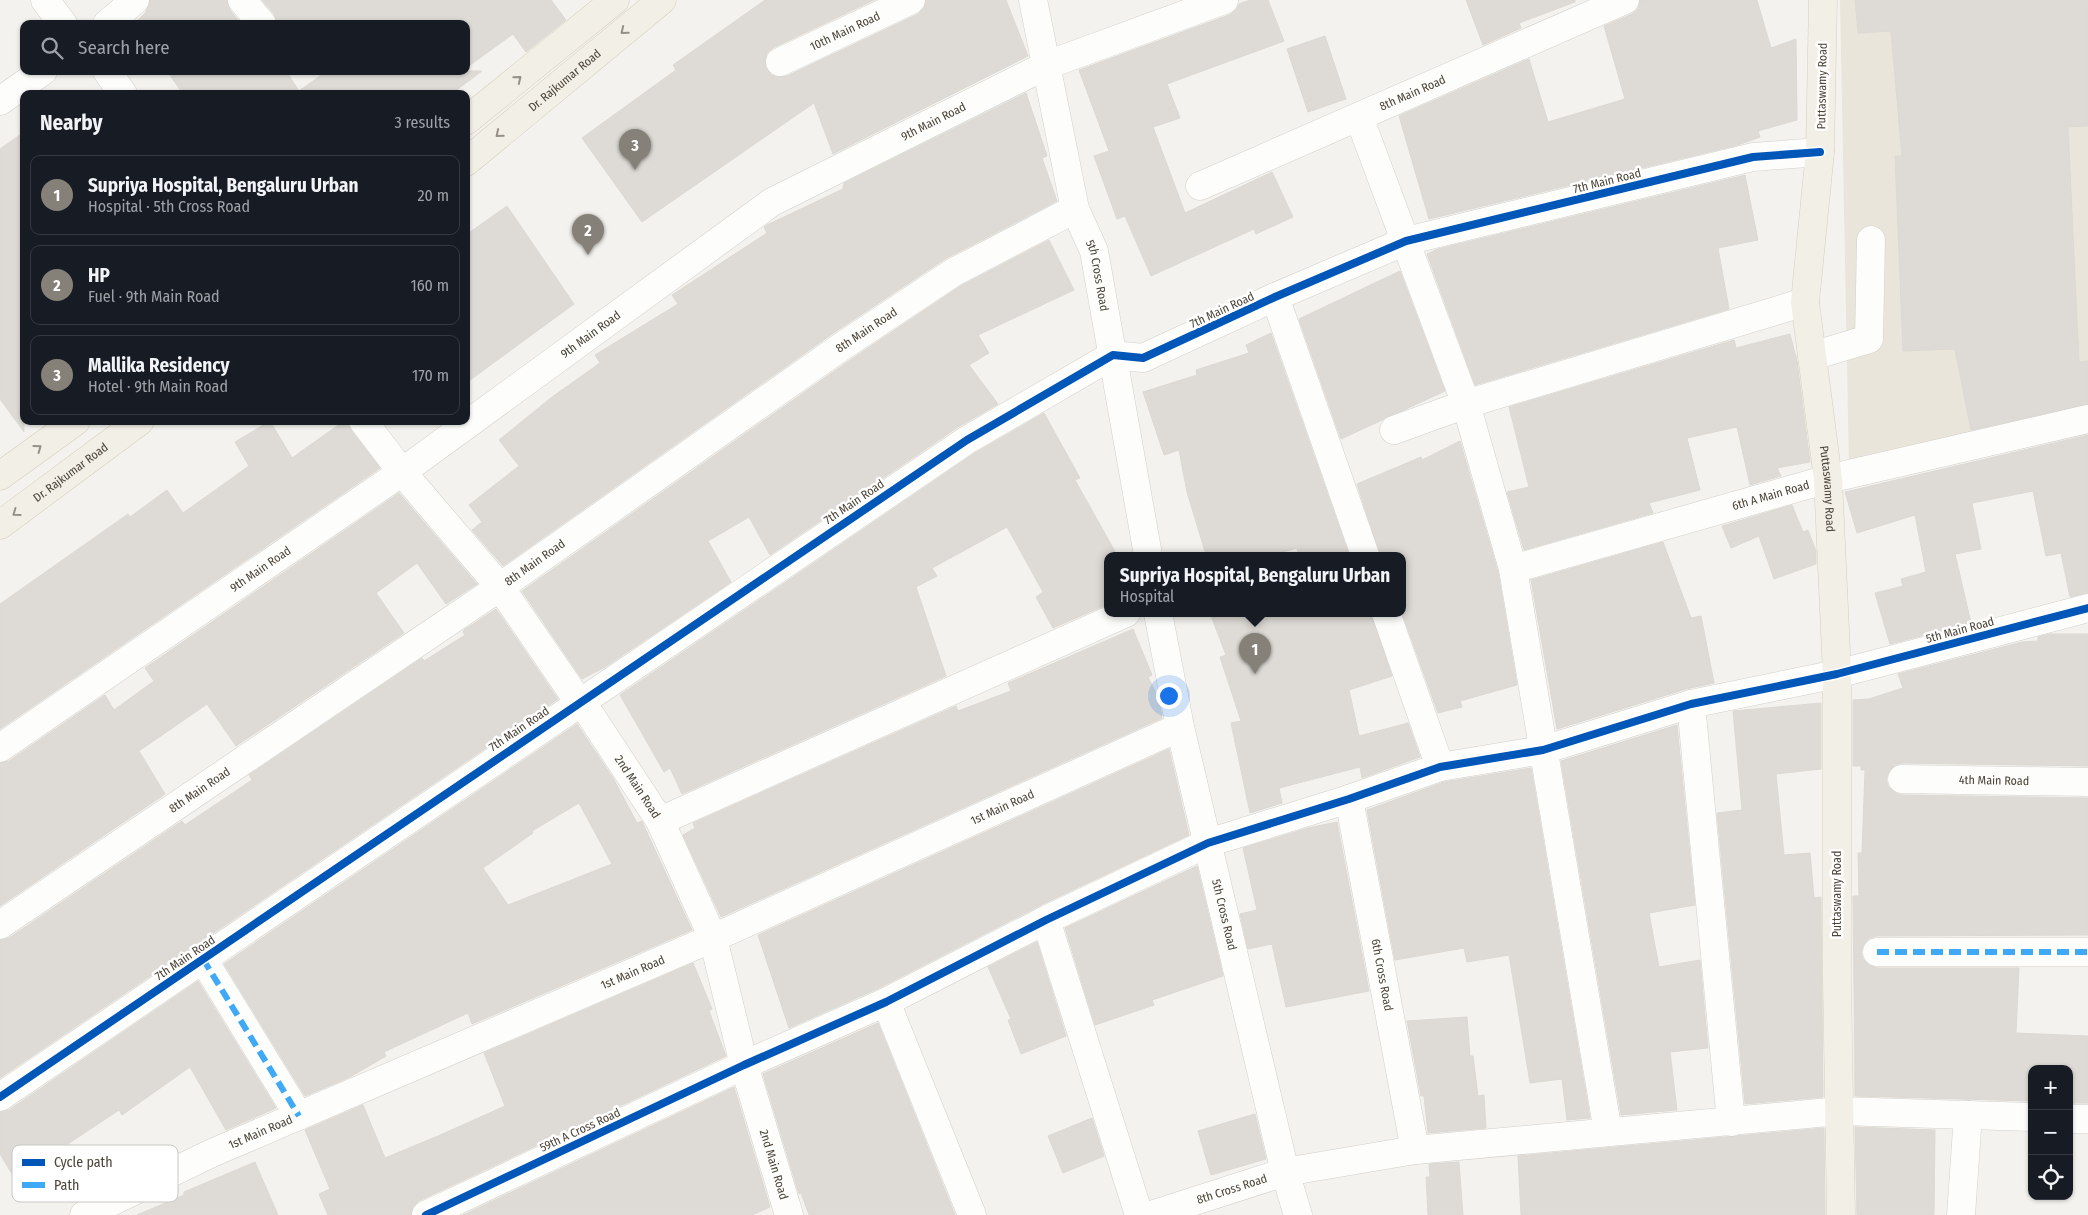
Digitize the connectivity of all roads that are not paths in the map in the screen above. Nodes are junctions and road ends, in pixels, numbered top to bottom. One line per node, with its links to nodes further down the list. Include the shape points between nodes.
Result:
1 (45, 0): 11 (street)
2 (135, 0): 12 (street)
3 (242, 0): 13 (street)
4 (615, 0): 23 (main road, one-way to 4)
5 (662, 0): 25 (main road, Dr. Rajkumar Road, one-way to 25)
6 (910, 0): 14 (street, 10th Main Road)
7 (1033, 0): 15 (street, 5th Cross Road)
8 (1224, 0): 15 (street, 9th Main Road)
9 (1626, 0): 22 (street, 8th Main Road)
10 (1823, 0): 24 (main road, Puttaswamy Road)
11 (60, 20)
12 (112, 20)
13 (259, 20)
14 (780, 62)
15 (1048, 65): 27 (street, 5th Cross Road); 36 (street, 9th Main Road, via 772,202)
16 (37, 75): 21 (street)
17 (92, 75): 19 (street)
18 (110, 75): 20 (street)
19 (102, 90)
20 (120, 90)
21 (0, 101)
22 (1359, 117): 26 (street, 8th Main Road); 29 (street)
23 (470, 118)
24 (1820, 152): 29 (street, 7th Main Road, via 1753,157); 31 (main road, Puttaswamy Road)
25 (470, 159)
26 (1200, 186)
27 (1075, 209): 32 (street, 5th Cross Road, via 1094,251); 49 (street, 8th Main Road, via 954,272)
28 (1871, 240): 33 (street, via 1869,339)
29 (1406, 241): 30 (street, 7th Main Road); 34 (street)
30 (1275, 298): 32 (street, 7th Main Road, via 1143,358); 47 (street)
31 (1804, 302): 33 (main road, Puttaswamy Road); 34 (street)
32 (1113, 355): 46 (street, 5th Cross Road); 55 (street, 7th Main Road, via 967,440)
33 (1812, 356): 44 (main road, Puttaswamy Road)
34 (1466, 404): 41 (street); 48 (street)
35 (2088, 419): 44 (street, 6th A Main Road)
36 (470, 422)
37 (70, 425): 43 (main road, one-way to 37)
38 (135, 425): 45 (main road, Dr. Rajkumar Road, one-way to 45)
39 (366, 425): 42 (street, 2nd Main Road)
40 (466, 425): 42 (street, 9th Main Road)
41 (1394, 430)
42 (402, 472): 49 (street, 2nd Main Road); 58 (street, 9th Main Road)
43 (0, 476)
44 (1828, 479): 48 (street, 6th A Main Road); 54 (main road, Puttaswamy Road)
45 (0, 525)
46 (1147, 552)
47 (1365, 552)
48 (1513, 569): 59 (street)
49 (500, 587): 55 (street, 2nd Main Road); 67 (street, 8th Main Road)
50 (2088, 608): 54 (street, 5th Main Road)
51 (1117, 617): 64 (street)
52 (1159, 617): 57 (street, 5th Cross Road)
53 (1387, 617): 60 (street)
54 (1837, 674): 56 (street, 5th Main Road); 75 (main road, Puttaswamy Road)
55 (579, 702): 64 (street, 2nd Main Road, via 592,716); 71 (street, 7th Main Road)
56 (1691, 704): 59 (street, 5th Main Road); 81 (street)
57 (1180, 726): 65 (street, 5th Cross Road); 68 (street, 1st Main Road)
58 (0, 748)
59 (1542, 750): 60 (street, 5th Main Road); 82 (street)
60 (1440, 767): 63 (street, 5th Main Road)
61 (1902, 778): 62 (street, 4th Main Road)
62 (2088, 782)
63 (1348, 799): 65 (street, 5th Main Road); 83 (street, 6th Cross Road)
64 (660, 821): 68 (street, 2nd Main Road)
65 (1208, 843): 66 (street, 59th A Cross Road); 85 (street, 5th Cross Road)
66 (1046, 920): 72 (street, 59th A Cross Road); 91 (street)
67 (0, 924)
68 (713, 938): 73 (street, 2nd Main Road); 77 (street, 1st Main Road)
69 (1877, 952): 70 (street)
70 (2088, 952)
71 (203, 960): 74 (street, 7th Main Road); 77 (street)
72 (886, 1002): 73 (street, 59th A Cross Road); 90 (street)
73 (744, 1064): 88 (street, 59th A Cross Road); 89 (street, 2nd Main Road)
74 (0, 1097)
75 (1840, 1111): 76 (street, 8th Cross Road); 81 (street, 8th Cross Road); 94 (main road)
76 (1968, 1115): 78 (street, 8th Cross Road); 95 (street)
77 (299, 1116): 84 (street, 1st Main Road)
78 (2028, 1117)
79 (2073, 1118): 80 (street)
80 (2088, 1119)
81 (1731, 1122): 82 (street, 8th Cross Road)
82 (1608, 1132): 83 (street, 8th Cross Road)
83 (1415, 1150): 85 (street, 8th Cross Road)
84 (178, 1169)
85 (1285, 1172): 92 (street, 8th Cross Road); 93 (street, 5th Cross Road)
86 (111, 1202): 87 (street, 1st Main Road)
87 (84, 1215)
88 (426, 1215)
89 (789, 1215)
90 (972, 1215)
91 (1139, 1215)
92 (1151, 1215)
93 (1298, 1215)
94 (1841, 1215)
95 (1961, 1215)

